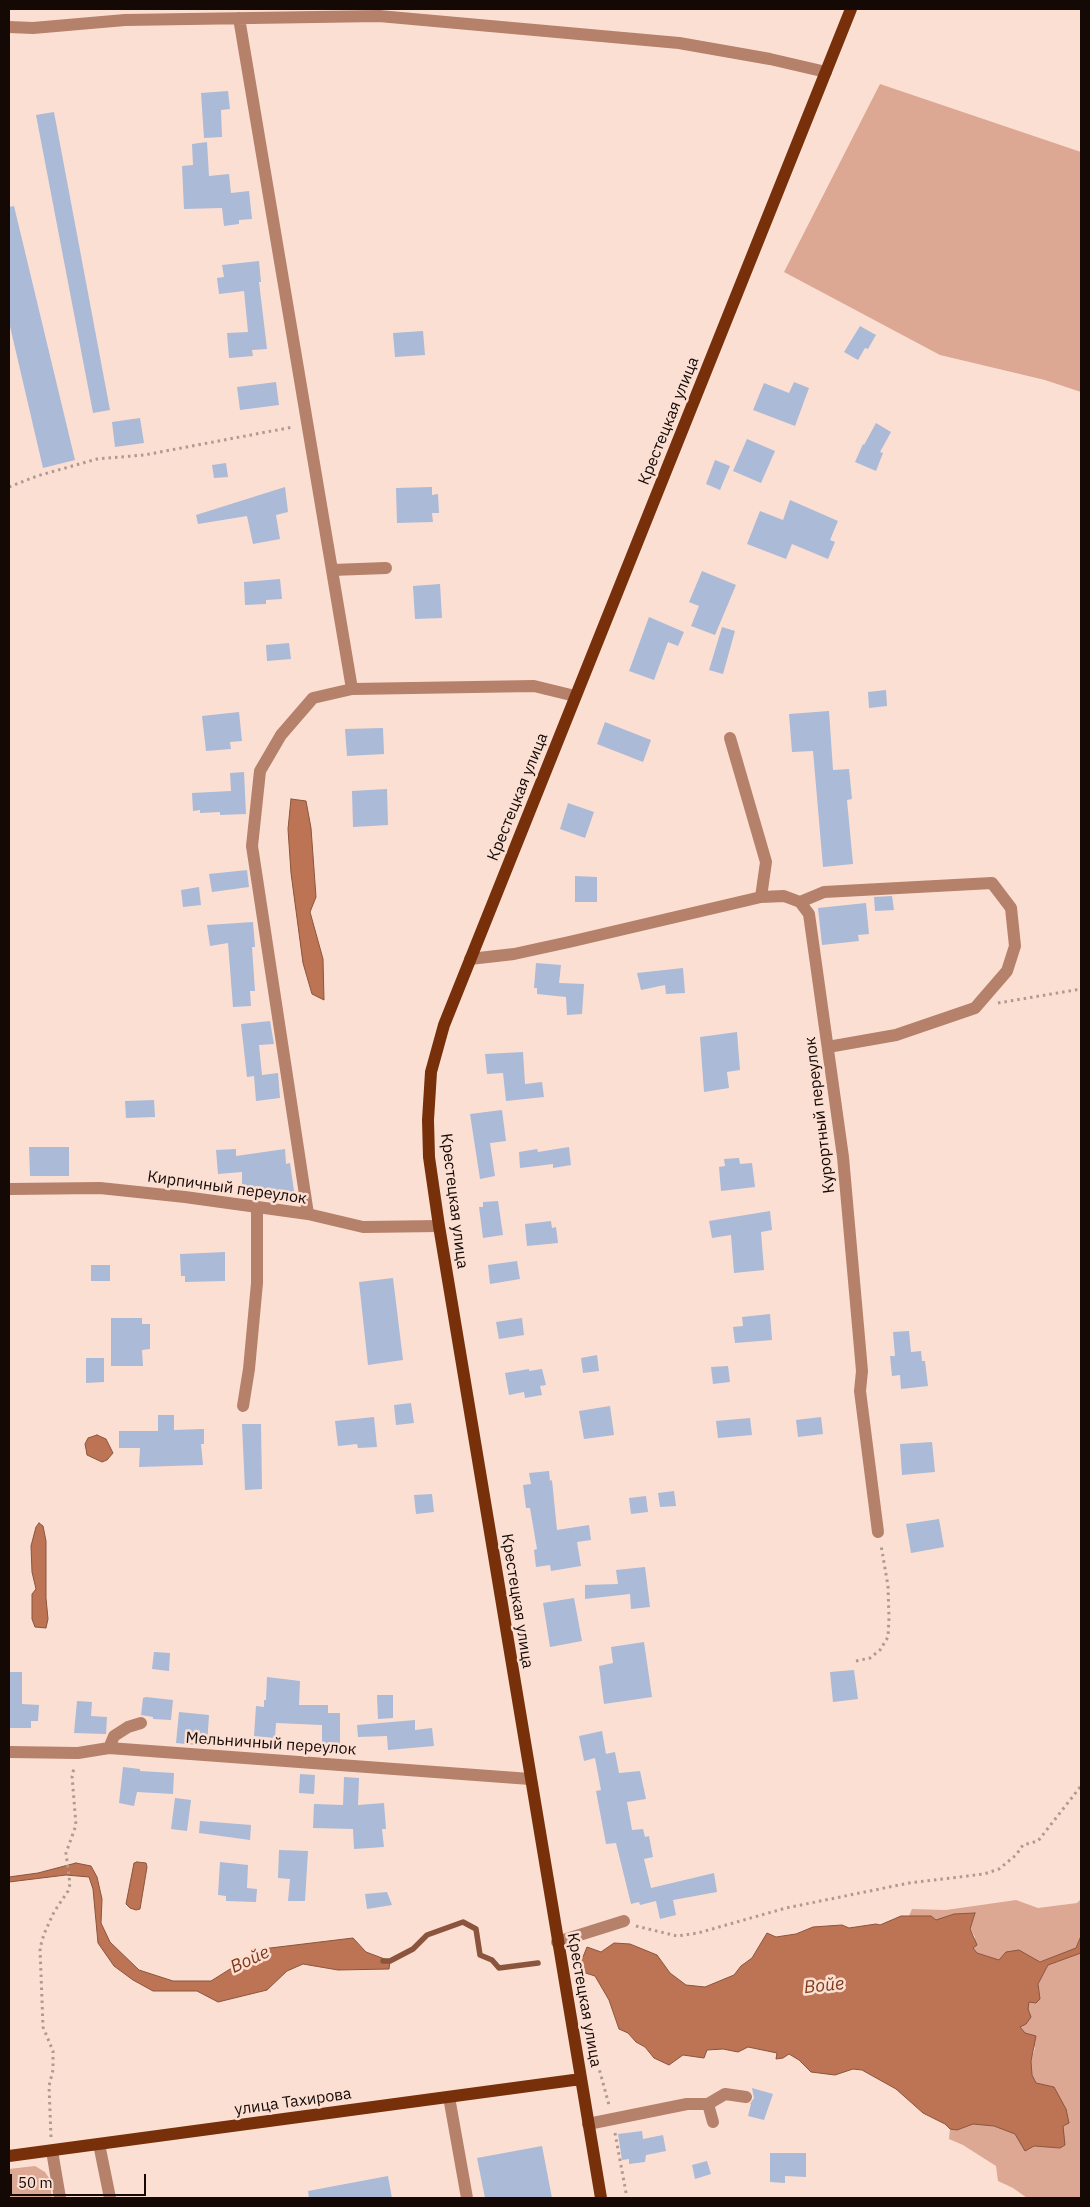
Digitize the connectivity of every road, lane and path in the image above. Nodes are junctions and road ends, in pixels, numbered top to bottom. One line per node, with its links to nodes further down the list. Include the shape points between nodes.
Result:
1 (852, 9): 4 (main road, Крестецкая улица)
2 (239, 18): 3 (street); 4 (street, via 379,16 679,43); 5 (street)
3 (9, 27)
4 (826, 72): 10 (main road, Крестецкая улица)
5 (308, 424): 6 (path, via 144,455 97,459); 8 (street)
6 (9, 487)
7 (386, 568): 8 (street)
8 (332, 570): 9 (street)
9 (352, 689): 10 (street, via 534,686); 20 (street, via 313,698 281,736 260,771 252,846)
10 (575, 696): 14 (main road, Крестецкая улица)
11 (730, 738): 12 (street, via 766,862)
12 (761, 897): 13 (street, via 784,896); 14 (street, via 514,954)
13 (800, 902): 16 (street, via 824,892 992,883 1011,908 1015,946 1007,971); 17 (street, Курортный переулок, via 809,914)
14 (470, 960): 21 (main road, Крестецкая улица, via 444,1025 431,1072 429,1157)
15 (1081, 989): 16 (path)
16 (975, 1008): 17 (street, via 896,1035)
17 (828, 1047): 23 (street, Курортный переулок, via 862,1371 860,1392)
18 (9, 1189): 19 (street, Кирпичный переулок, via 100,1188)
19 (257, 1207): 20 (street, Кирпичный переулок); 22 (street, via 256,1292)
20 (308, 1214): 21 (street, Кирпичный переулок, via 363,1228)
21 (439, 1226): 29 (main road, Крестецкая улица)
22 (243, 1406)
23 (878, 1532): 24 (path, via 888,1586 888,1637 870,1658)
24 (856, 1661)
25 (141, 1723): 26 (street, via 114,1736)
26 (109, 1748): 28 (street, Мельничный переулок); 29 (street, Мельничный переулок)
27 (9, 1752): 28 (street, Мельничный переулок)
28 (78, 1753): 41 (path, via 72,1776 76,1825 66,1853 70,1884 54,1912 40,1948 43,2028 52,2051 49,2110)
29 (530, 1779): 32 (main road, Крестецкая улица)
30 (1081, 1786): 31 (path, via 1038,1840 1023,1845 999,1869 984,1874 909,1883 786,1908 678,1936)
31 (624, 1921): 32 (street)
32 (557, 1942): 33 (main road, Крестецкая улица)
33 (580, 2079): 34 (main road, улица Тахирова); 39 (main road, Крестецкая улица)
34 (449, 2097): 40 (main road, улица Тахирова); 45 (street)
35 (746, 2097): 36 (street, via 724,2094)
36 (708, 2104): 37 (street, via 687,2104); 38 (street)
37 (612, 2119): 39 (street); 47 (path)
38 (713, 2122)
39 (588, 2124): 46 (main road, Крестецкая улица)
40 (100, 2144): 41 (main road, улица Тахирова); 44 (street)
41 (52, 2150): 42 (main road, улица Тахирова); 43 (street)
42 (9, 2156)
43 (60, 2198)
44 (110, 2198)
45 (467, 2198)
46 (601, 2198)
47 (626, 2198)

